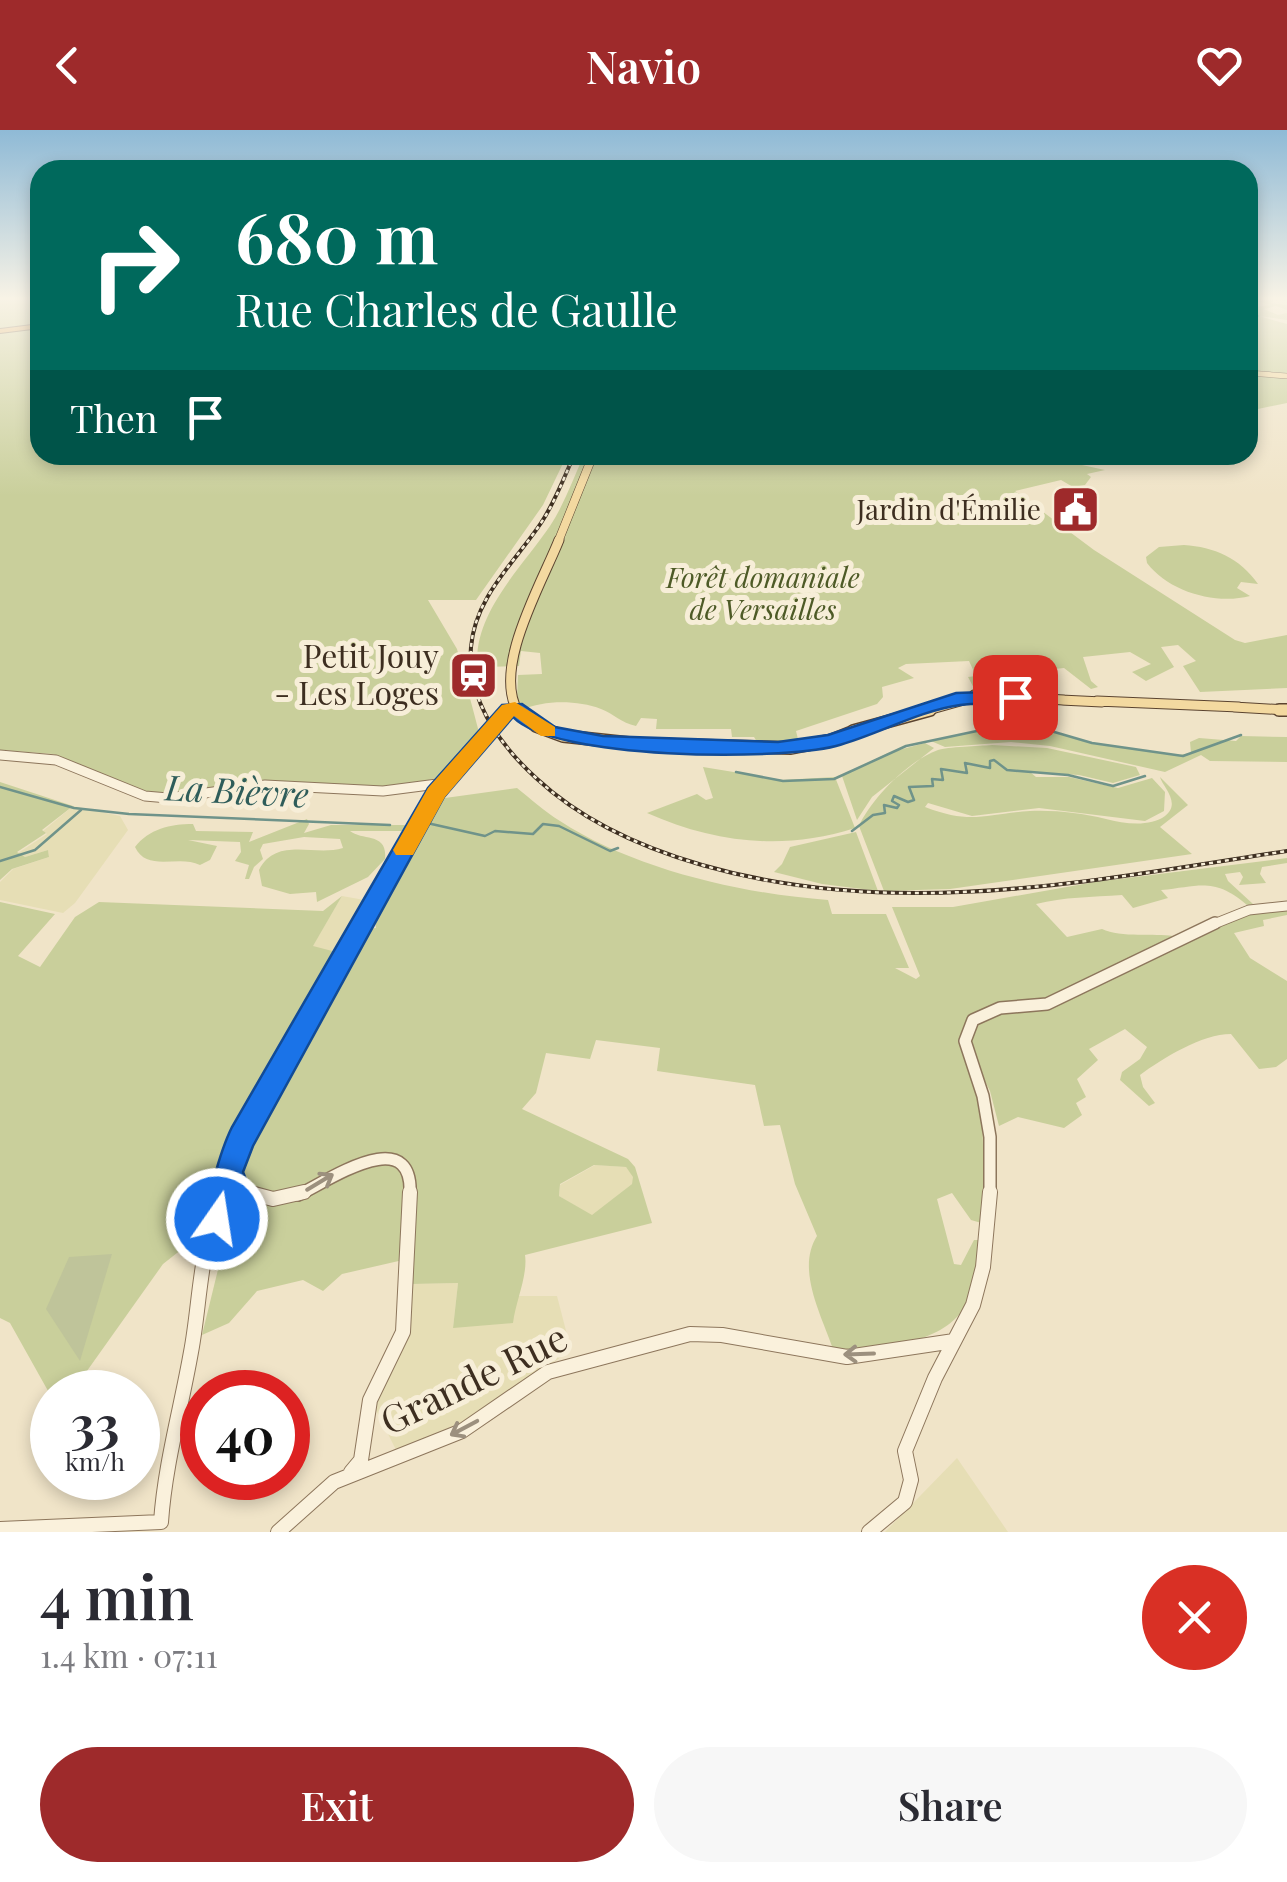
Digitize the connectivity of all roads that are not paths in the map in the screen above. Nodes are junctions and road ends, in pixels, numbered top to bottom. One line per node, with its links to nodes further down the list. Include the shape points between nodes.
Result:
1 (1258, 373): 2 (main road)
2 (1287, 376)
3 (589, 465): 4 (main road, via 516,646)
4 (514, 706): 5 (main road, via 549,732 603,742 778,749 978,696); 7 (street)
5 (1285, 709)
6 (0, 754): 7 (street, via 56,760 145,796 168,798 266,786 383,792)
7 (445, 783): 9 (street, via 258,1106 232,1159)
8 (1287, 906): 10 (street, via 1249,910 1190,933 1047,1004 1000,1008 973,1020 965,1041 988,1118 990,1209 983,1267)
9 (231, 1182): 11 (street, one-way to 11, via 260,1198 288,1198 377,1158 396,1163 411,1180 403,1332 370,1400 361,1460); 12 (street, via 198,1288 166,1471)
10 (954, 1342): 11 (street, Grande Rue, one-way to 11, via 922,1340 860,1356 779,1349 721,1335 670,1337 559,1367 462,1431); 15 (street, via 905,1451 911,1480 905,1502)
11 (347, 1475): 14 (street, Grande Rue, via 318,1492)
12 (164, 1527): 13 (street)
13 (0, 1529)
14 (278, 1532)
15 (869, 1532)

